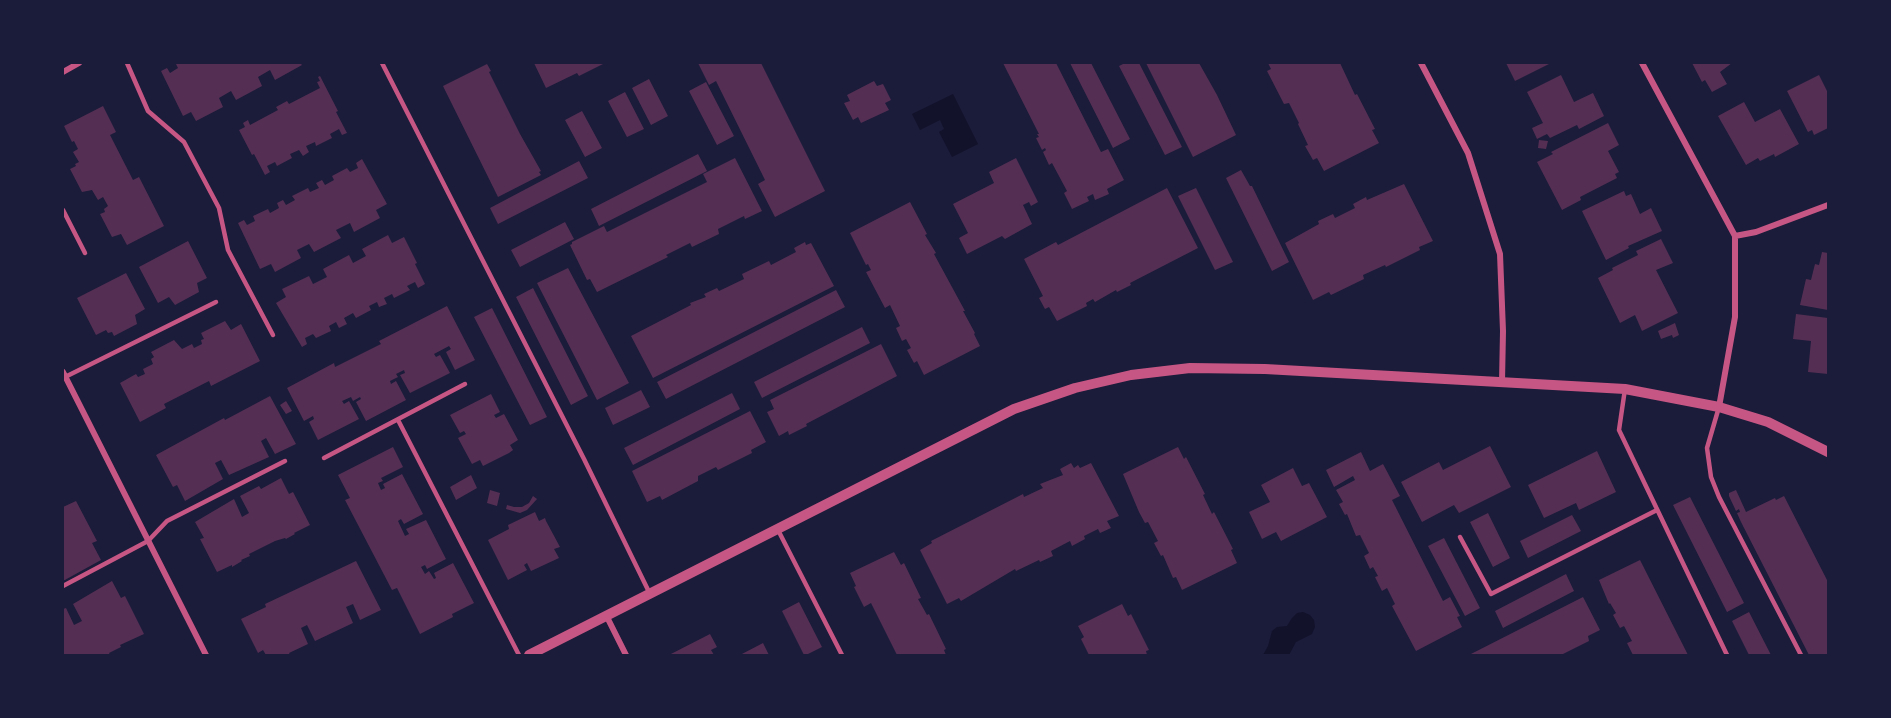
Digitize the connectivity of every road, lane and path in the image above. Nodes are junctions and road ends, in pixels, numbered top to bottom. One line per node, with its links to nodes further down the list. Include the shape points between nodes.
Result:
1 (79, 63): 6 (street)
2 (127, 63): 12 (lane, via 148,111 184,142 219,208 228,250)
3 (382, 63): 27 (lane)
4 (1421, 63): 14 (street, via 1468,153 1500,254)
5 (1642, 63): 9 (street)
6 (63, 72)
7 (1828, 205): 9 (street)
8 (64, 213): 10 (lane)
9 (1735, 236): 17 (street, via 1735,317)
10 (85, 252)
11 (216, 302): 13 (lane)
12 (273, 335)
13 (64, 374): 25 (street)
14 (1502, 382): 16 (street); 23 (street, via 1265,369 1200,368 1131,375 1075,388 1014,409)
15 (465, 384): 18 (lane)
16 (1625, 389): 17 (street); 22 (lane, via 1619,430)
17 (1719, 407): 19 (street, via 1768,422); 35 (lane, via 1707,448 1711,477)
18 (398, 420): 20 (lane); 30 (lane)
19 (1828, 452)
20 (324, 458)
21 (285, 460): 25 (lane, via 167,521)
22 (1657, 510): 24 (lane, via 1491,594); 34 (lane)
23 (777, 528): 27 (street); 33 (lane)
24 (1460, 537)
25 (148, 541): 26 (lane); 29 (street)
26 (63, 586)
27 (650, 594): 28 (street)
28 (606, 615): 31 (street); 32 (street)
29 (206, 655)
30 (519, 655)
31 (529, 655)
32 (626, 655)
33 (842, 655)
34 (1727, 655)
35 (1801, 655)

